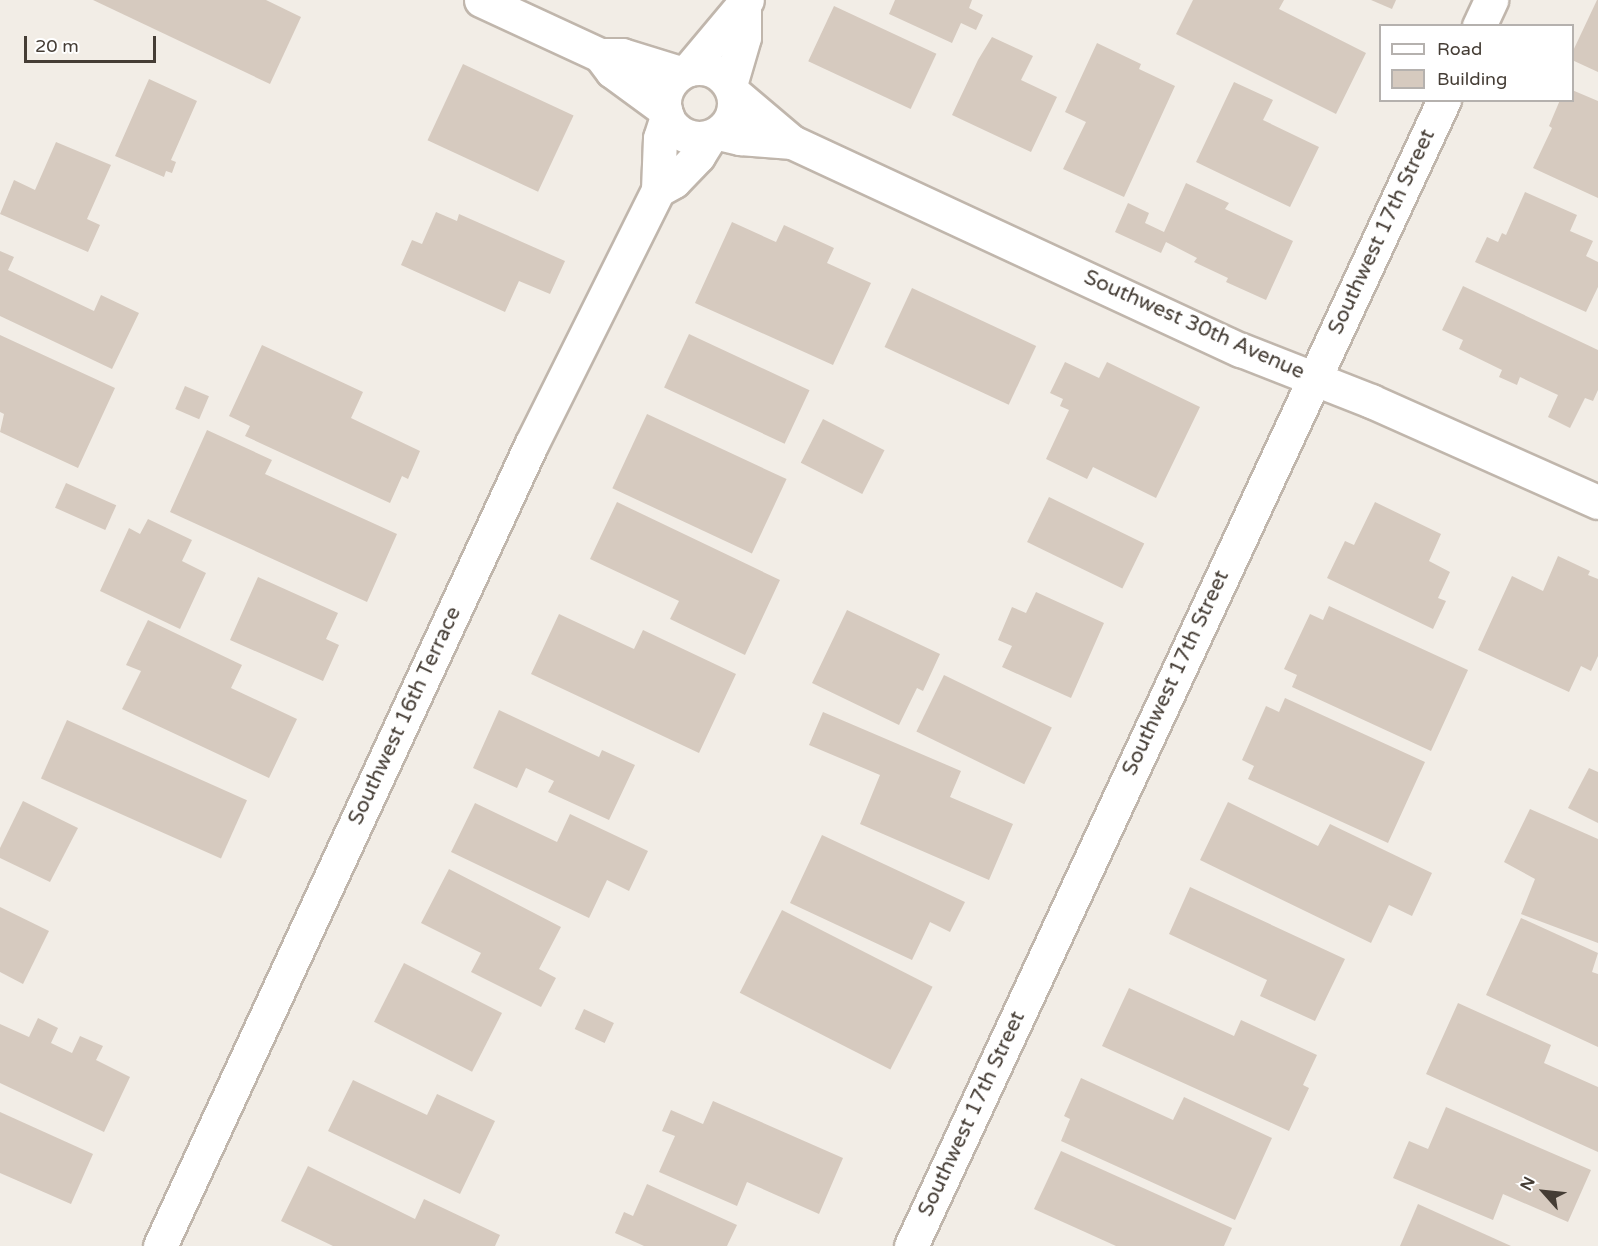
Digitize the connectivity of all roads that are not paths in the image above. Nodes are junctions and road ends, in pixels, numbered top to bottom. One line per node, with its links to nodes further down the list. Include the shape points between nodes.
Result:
1 (481, 0): 5 (street)
2 (1491, 0): 4 (street)
3 (745, 3): 6 (street); 7 (street, via 744,36)
4 (1480, 24)
5 (600, 55): 6 (street, via 622,55); 9 (street, via 612,71)
6 (684, 71): 7 (street, via 700,67 712,70); 9 (street, via 667,89)
7 (731, 89): 10 (street, via 732,115); 11 (street, Southwest 30th Avenue)
8 (1443, 102): 13 (street, Southwest 17th Street)
9 (666, 113): 10 (street, via 672,125 690,137); 12 (street, Southwest 16th Terrace, via 660,138)
10 (714, 135): 11 (street, Southwest 30th Avenue); 12 (street, Southwest 16th Terrace, via 674,181)
11 (792, 142): 13 (street, Southwest 30th Avenue, via 1241,350)
12 (658, 190): 15 (street, Southwest 16th Terrace, via 493,525)
13 (1313, 378): 14 (street, Southwest 30th Avenue); 16 (street, Southwest 17th Street)
14 (1598, 502)
15 (160, 1246)
16 (911, 1246)

